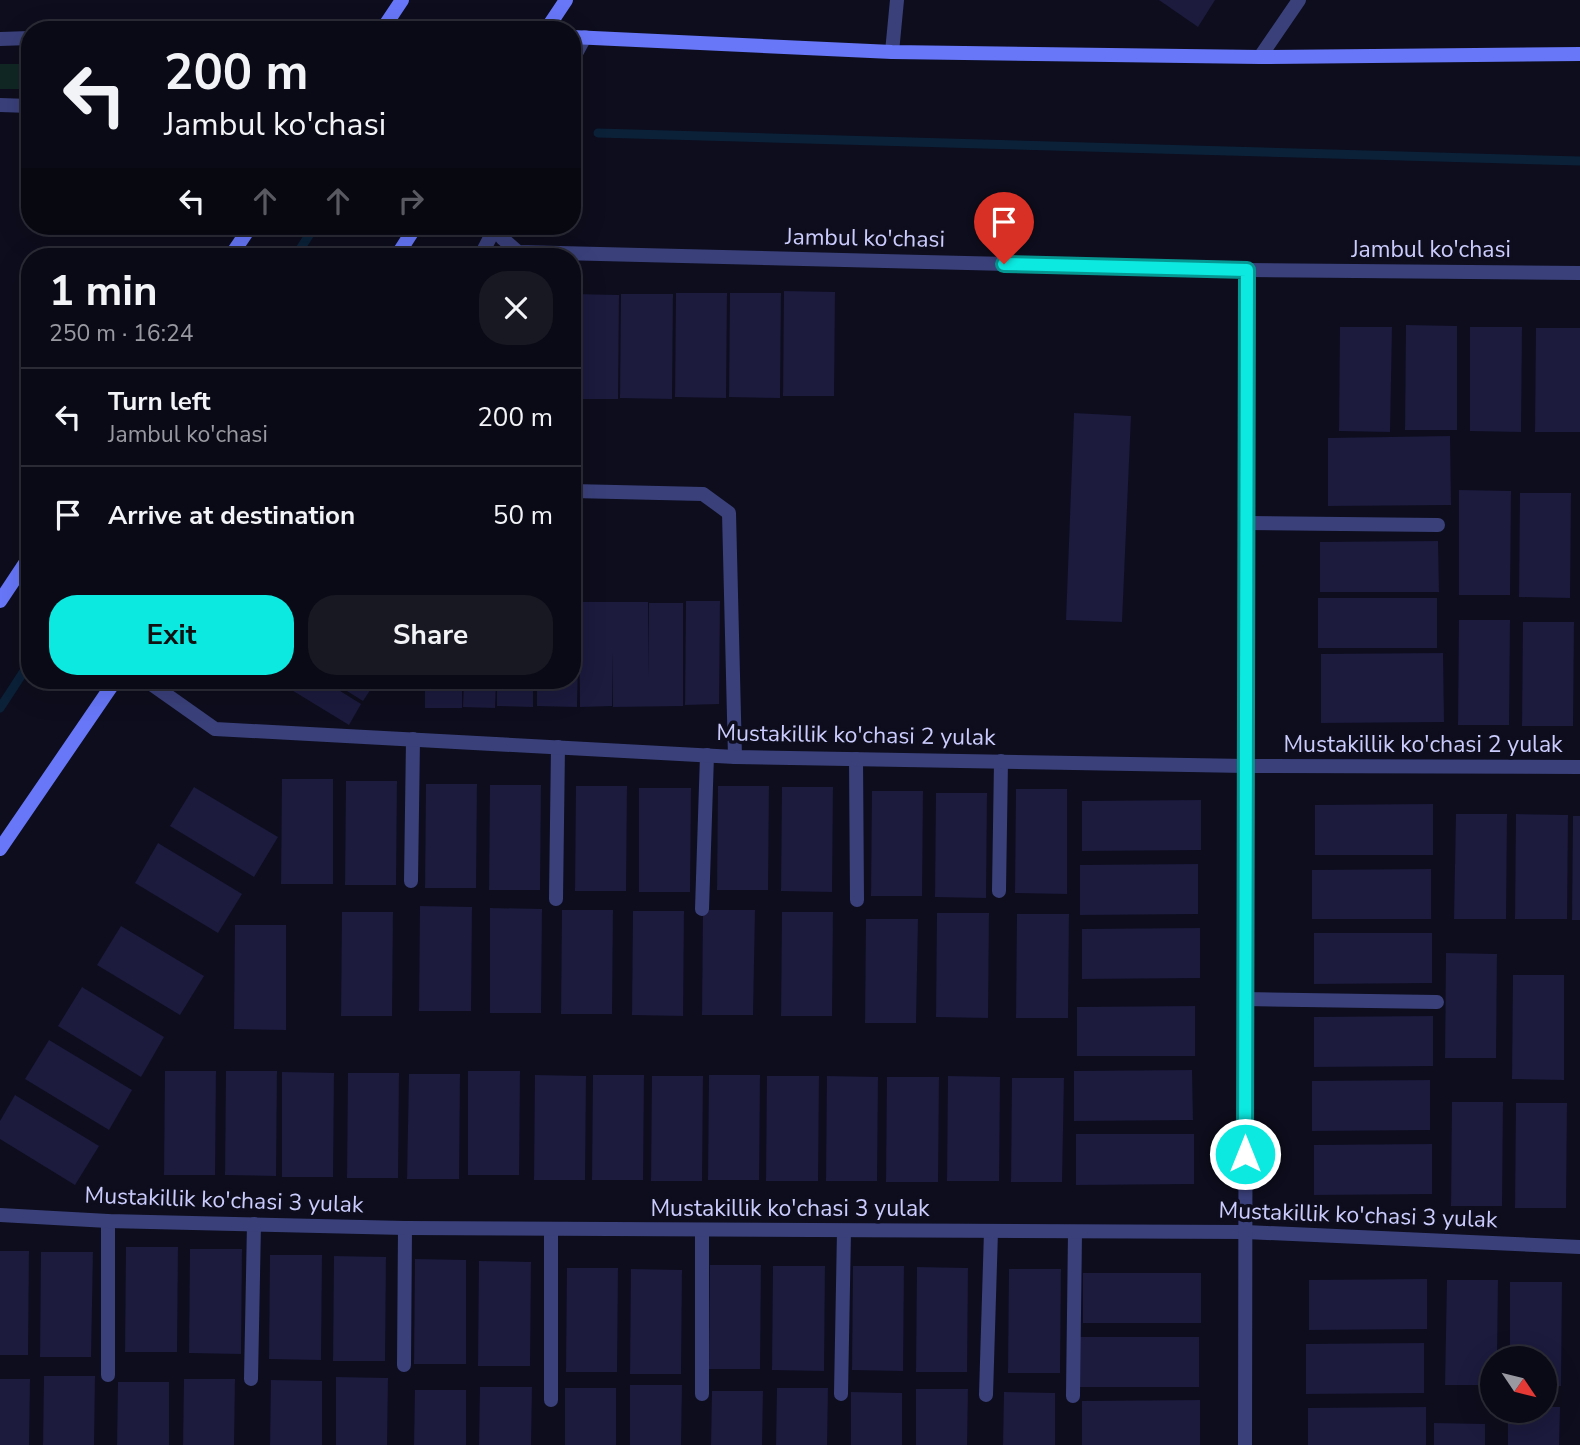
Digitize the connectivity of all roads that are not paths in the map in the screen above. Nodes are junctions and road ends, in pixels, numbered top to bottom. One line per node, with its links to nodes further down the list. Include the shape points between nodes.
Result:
1 (402, 0): 5 (street)
2 (566, 0): 6 (street)
3 (897, 0): 10 (street)
4 (1299, 0): 12 (street)
5 (388, 21)
6 (552, 21)
7 (581, 37): 10 (street)
8 (0, 38): 9 (street)
9 (21, 38)
10 (892, 52): 12 (street)
11 (1580, 54): 12 (street)
12 (1260, 57)
13 (0, 106): 14 (street)
14 (21, 106)
15 (501, 235): 16 (street, Jambul ko'chasi)
16 (514, 248)
17 (581, 254): 18 (street, Jambul ko'chasi)
18 (1247, 270): 19 (street, Jambul ko'chasi); 21 (street)
19 (1580, 273)
20 (581, 491): 30 (street, via 703,494 729,513)
21 (1247, 523): 22 (street); 33 (street)
22 (1438, 525)
23 (21, 570): 24 (street)
24 (0, 601)
25 (110, 689): 35 (street)
26 (158, 689): 27 (street, Mustakillik ko'chasi 2 yulak, via 215,729)
27 (413, 739): 28 (street, Mustakillik ko'chasi 2 yulak); 36 (street)
28 (558, 747): 29 (street, Mustakillik ko'chasi 2 yulak); 38 (street)
29 (707, 755): 30 (street, Mustakillik ko'chasi 2 yulak); 40 (street)
30 (735, 757): 31 (street, Mustakillik ko'chasi 2 yulak)
31 (856, 759): 32 (street, Mustakillik ko'chasi 2 yulak); 39 (street)
32 (1001, 761): 33 (street, Mustakillik ko'chasi 2 yulak); 37 (street)
33 (1246, 765): 34 (street, Mustakillik ko'chasi 2 yulak); 41 (street)
34 (1580, 768)
35 (0, 849)
36 (411, 881)
37 (999, 891)
38 (556, 899)
39 (857, 900)
40 (702, 909)
41 (1245, 999): 42 (street); 52 (street)
42 (1437, 1002)
43 (0, 1215): 44 (street, Mustakillik ko'chasi 3 yulak)
44 (108, 1221): 45 (street, Mustakillik ko'chasi 3 yulak); 55 (street)
45 (254, 1223): 46 (street, Mustakillik ko'chasi 3 yulak); 56 (street)
46 (405, 1228): 47 (street, Mustakillik ko'chasi 3 yulak); 54 (street)
47 (551, 1229): 48 (street, Mustakillik ko'chasi 3 yulak); 61 (street)
48 (702, 1230): 49 (street, Mustakillik ko'chasi 3 yulak); 57 (street)
49 (844, 1231): 50 (street, Mustakillik ko'chasi 3 yulak); 58 (street)
50 (991, 1231): 51 (street, Mustakillik ko'chasi 3 yulak); 59 (street)
51 (1075, 1232): 52 (street, Mustakillik ko'chasi 3 yulak); 60 (street)
52 (1245, 1232): 53 (street, Mustakillik ko'chasi 3 yulak); 62 (street)
53 (1580, 1247)
54 (404, 1365)
55 (108, 1375)
56 (251, 1379)
57 (702, 1394)
58 (841, 1394)
59 (986, 1395)
60 (1073, 1395)
61 (551, 1401)
62 (1245, 1445)

